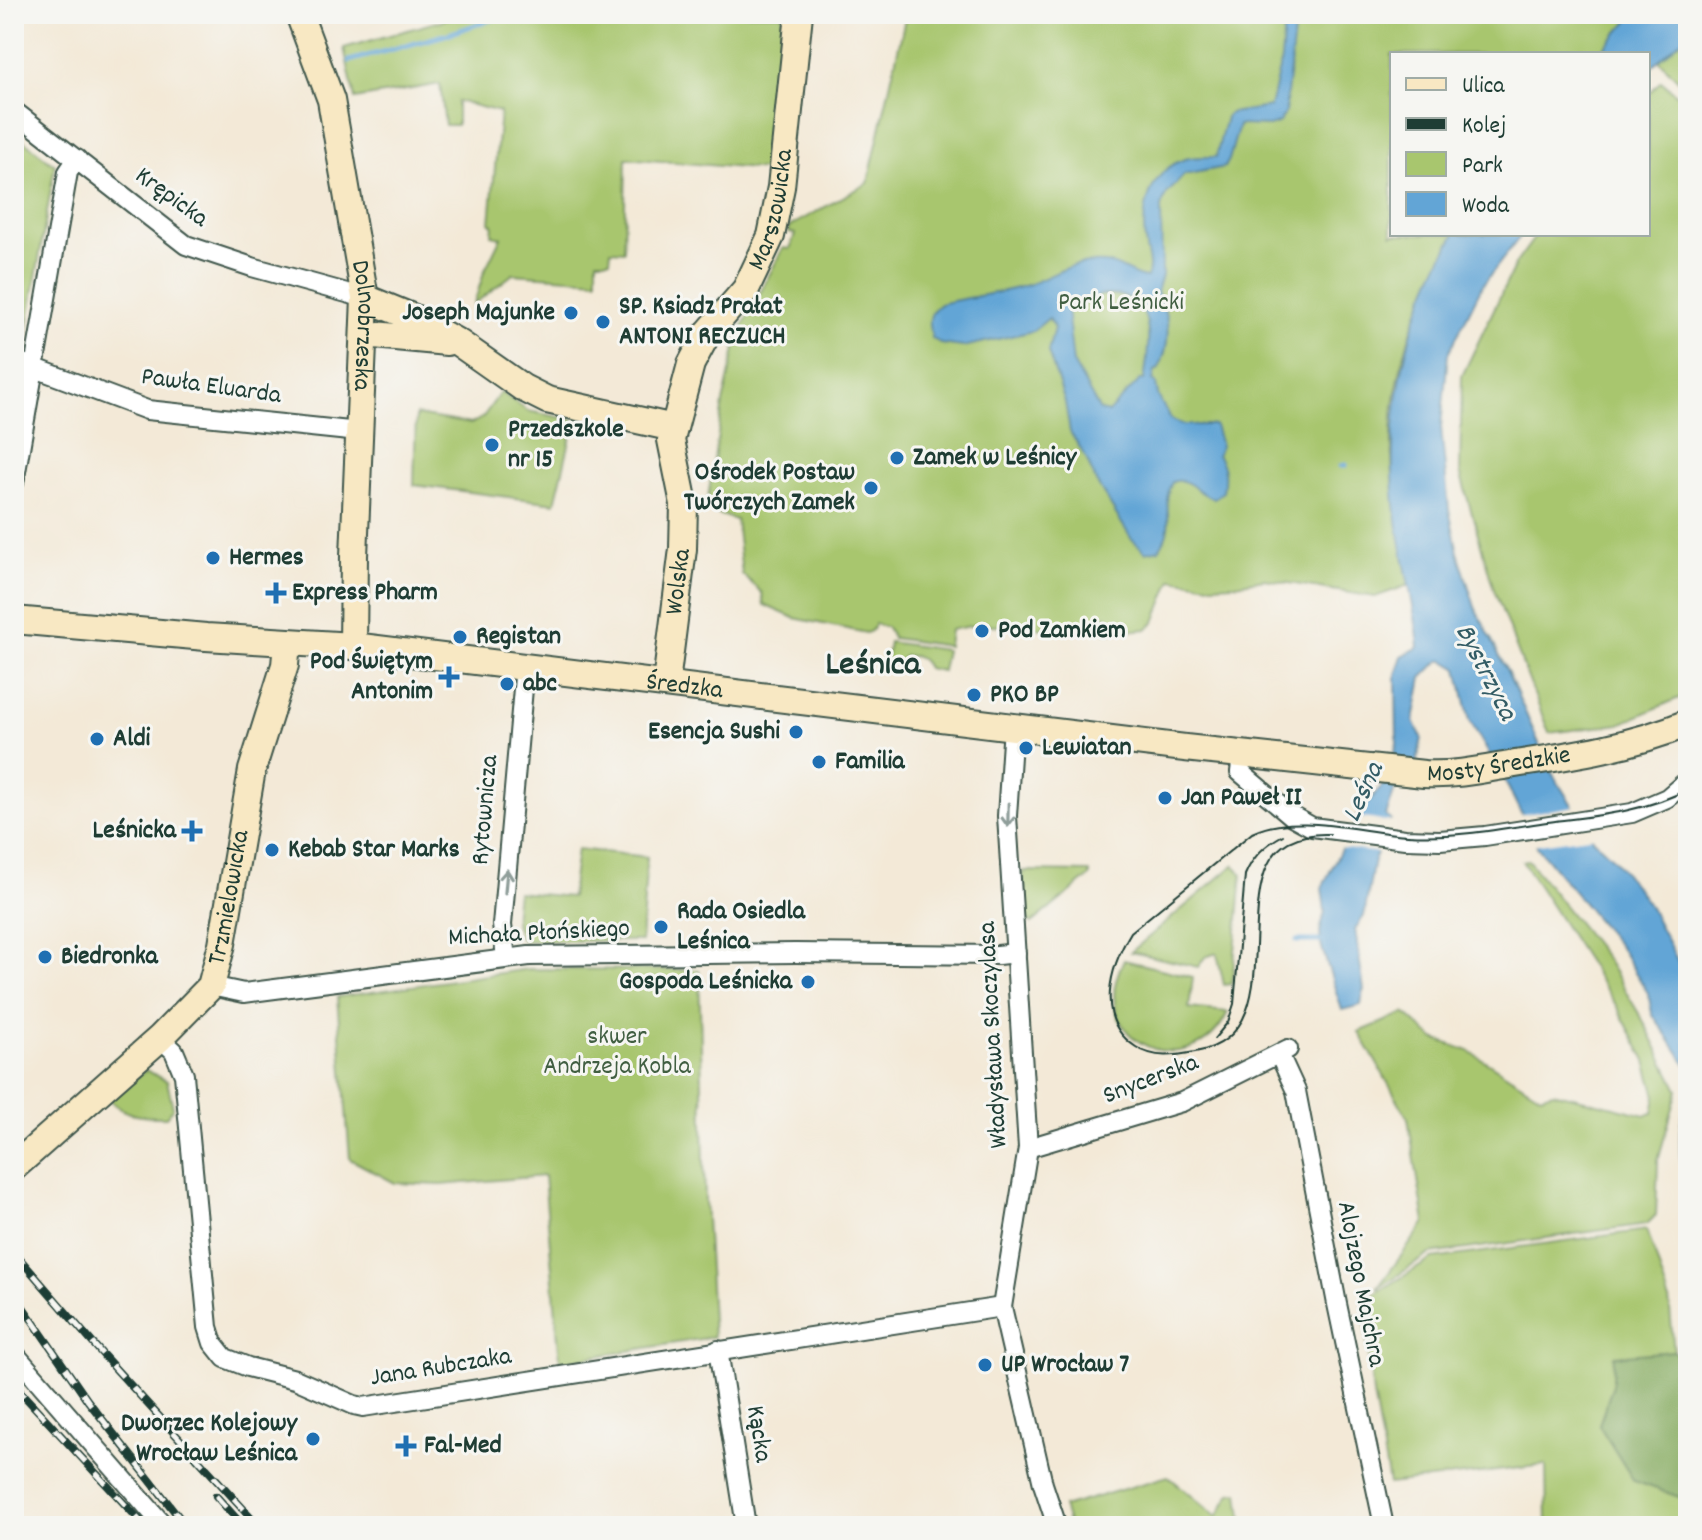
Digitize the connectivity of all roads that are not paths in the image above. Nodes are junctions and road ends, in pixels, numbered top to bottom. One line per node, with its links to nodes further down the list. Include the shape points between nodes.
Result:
1 (299, 14): 5 (street, Dolnobrzeska, via 331,100)
2 (799, 14): 10 (street, Marszowicka, via 771,236 746,289 707,334 691,364)
3 (14, 111): 4 (street, Krępicka)
4 (77, 159): 5 (street, Krępicka, via 186,245); 9 (street, via 68,172)
5 (365, 298): 6 (street, Dolnobrzeska); 7 (street)
6 (364, 334): 7 (street); 11 (street, Dolnobrzeska)
7 (459, 343): 10 (street, via 547,400)
8 (14, 360): 9 (street, Pawła Eluarda)
9 (35, 368): 11 (street, Pawła Eluarda, via 147,410); 12 (street)
10 (674, 428): 17 (street, Wolska, via 671,440 684,504 683,549)
11 (359, 432): 15 (street, Dolnobrzeska)
12 (14, 483)
13 (14, 620): 14 (street, Średzka)
14 (287, 643): 15 (street, Średzka); 25 (street, Trzmielowicka, via 252,770)
15 (353, 646): 16 (street, Średzka)
16 (525, 666): 17 (street, Średzka); 24 (street, Rytownicza, one-way to 16, via 502,925)
17 (666, 683): 19 (street, Średzka)
18 (1688, 723): 21 (street, Mosty Średzkie, via 1596,752 1456,774)
19 (1013, 726): 20 (street, Średzka); 23 (street, Władysława Skoczylasa, one-way to 23, via 1007,816)
20 (1241, 764): 21 (street, Średzka); 22 (street, via 1292,816 1312,827 1405,839 1485,836 1632,813 1667,798)
21 (1355, 767)
22 (1688, 780)
23 (1016, 953): 24 (street, Michała Płońskiego); 28 (street, Władysława Skoczylasa)
24 (506, 958): 25 (street, Michała Płońskiego, via 244,993)
25 (211, 986): 26 (street, Trzmielowicka)
26 (160, 1038): 29 (street, Trzmielowicka); 31 (street, Jana Rubczaka, via 174,1051 184,1075 208,1327 225,1358 363,1407)
27 (1284, 1051): 28 (street, Snycerska, via 1182,1102); 36 (street, Alojzego Majchra)
28 (1028, 1148): 30 (street, Władysława Skoczylasa)
29 (14, 1167)
30 (1002, 1307): 31 (street, Jana Rubczaka); 35 (street, Władysława Skoczylasa)
31 (718, 1350): 34 (street, Kącka)
32 (14, 1353): 33 (street)
33 (164, 1526)
34 (746, 1526)
35 (1057, 1526)
36 (1384, 1526)

